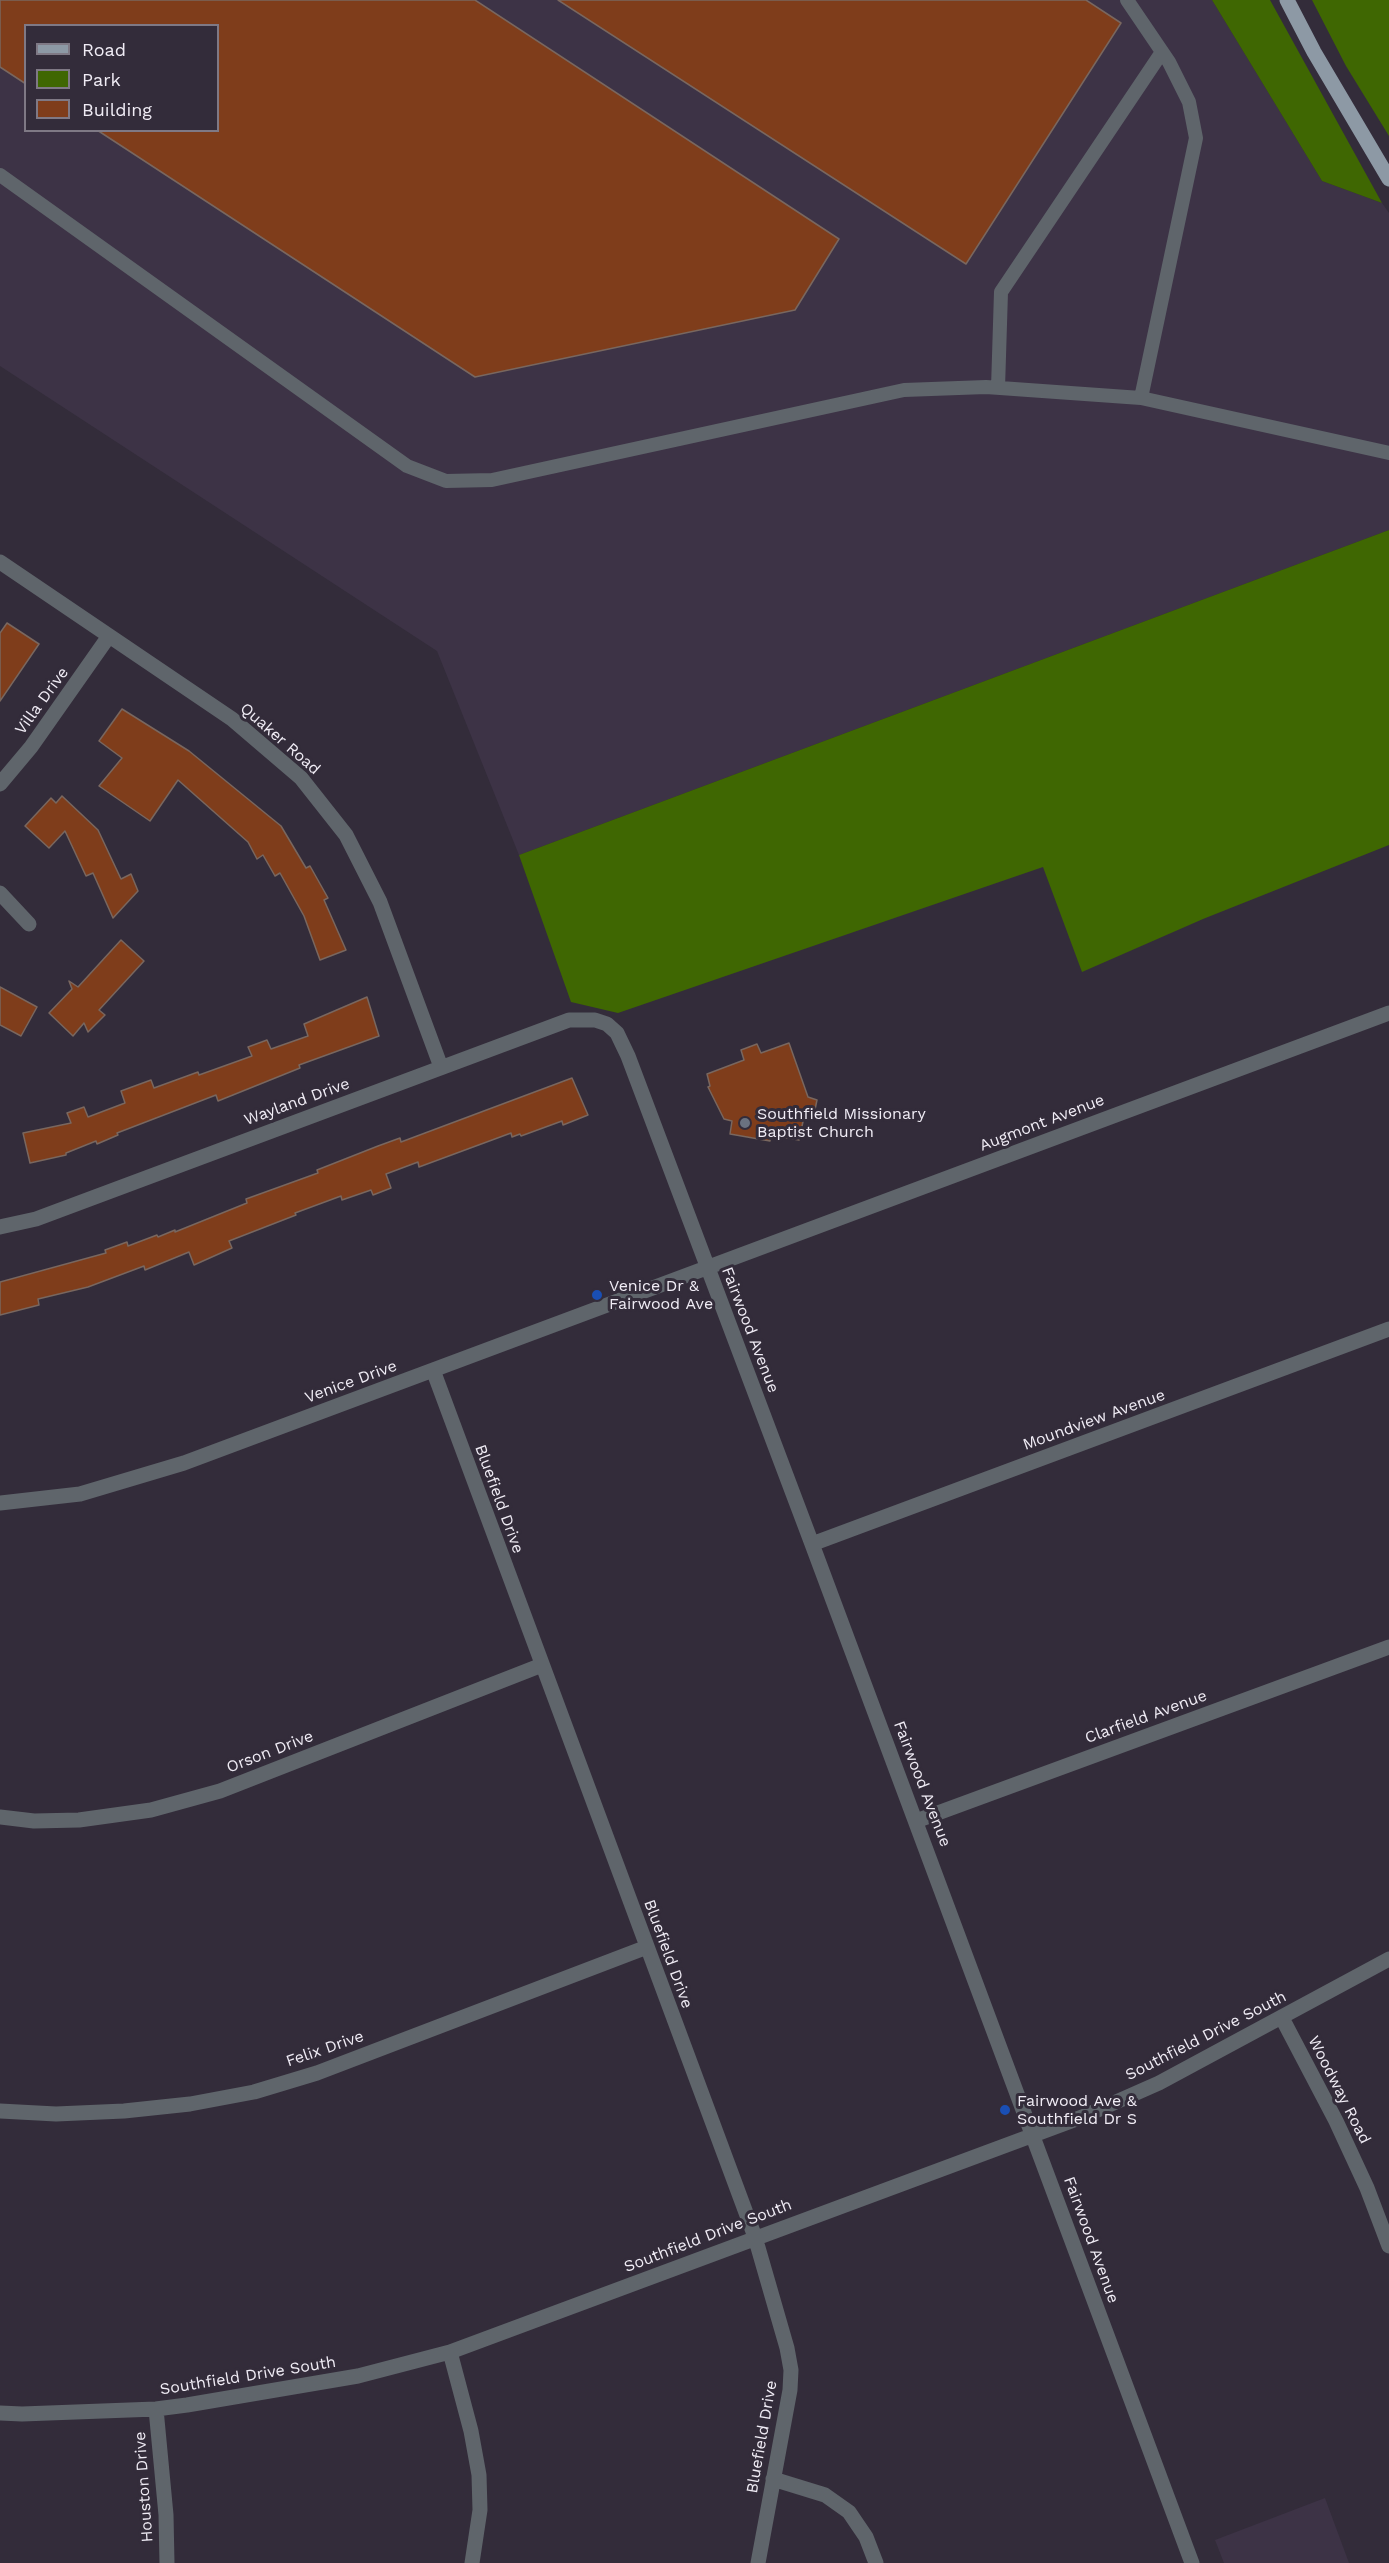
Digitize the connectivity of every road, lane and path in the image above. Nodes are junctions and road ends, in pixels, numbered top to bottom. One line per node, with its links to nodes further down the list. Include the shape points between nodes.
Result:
1 (1127, 0): 3 (lane)
2 (1287, 0): 5 (main road)
3 (1162, 52): 6 (lane, via 1001,292); 7 (lane, via 1189,102 1196,138)
4 (0, 175): 6 (lane, via 407,466 446,481 492,480 904,390)
5 (1389, 179)
6 (998, 388): 7 (lane)
7 (1141, 398): 8 (lane)
8 (1389, 453)
9 (0, 562): 10 (street, Quaker Road)
10 (109, 636): 11 (street, Villa Drive, via 31,747); 16 (street, Quaker Road, via 241,726 302,778 326,808 357,855 380,902)
11 (0, 784)
12 (0, 893): 13 (street)
13 (29, 924)
14 (1389, 1013): 18 (street, Augmont Avenue)
15 (607, 1024): 16 (street, Wayland Drive, via 569,1020); 18 (street, Fairwood Avenue, via 617,1033 628,1056)
16 (441, 1067): 17 (street, Wayland Drive, via 36,1219)
17 (0, 1227)
18 (708, 1269): 20 (street, Venice Drive); 22 (street, Fairwood Avenue)
19 (1389, 1329): 22 (street, Moundview Avenue)
20 (433, 1370): 21 (street, Venice Drive, via 184,1463 80,1494); 24 (street, Bluefield Drive)
21 (0, 1503)
22 (812, 1544): 26 (street, Fairwood Avenue)
23 (1389, 1647): 26 (street, Clarfield Avenue)
24 (542, 1665): 25 (street, Orson Drive, via 220,1791 151,1810 79,1820); 27 (street, Bluefield Drive)
25 (0, 1817)
26 (916, 1821): 31 (street, Fairwood Avenue)
27 (646, 1947): 30 (street, Felix Drive, via 317,2073 254,2092 124,2111); 32 (street, Bluefield Drive)
28 (1389, 1959): 29 (street, Southfield Drive South)
29 (1282, 2018): 31 (street, Southfield Drive South, via 1159,2083); 33 (street, Woodway Road, via 1336,2121)
30 (0, 2111)
31 (1032, 2134): 32 (street, Southfield Drive South); 42 (street, Fairwood Avenue)
32 (755, 2237): 34 (street, Southfield Drive South); 37 (street, Bluefield Drive, via 791,2370)
33 (1389, 2246)
34 (450, 2352): 35 (street, Southfield Drive South, via 358,2376); 39 (street, via 479,2475 480,2510)
35 (156, 2409): 36 (street, Southfield Drive South); 38 (street, Houston Drive)
36 (0, 2413)
37 (773, 2479): 40 (street, Bluefield Drive); 41 (street, via 825,2495 849,2512 866,2537)
38 (167, 2563)
39 (472, 2563)
40 (758, 2563)
41 (876, 2563)
42 (1192, 2563)

